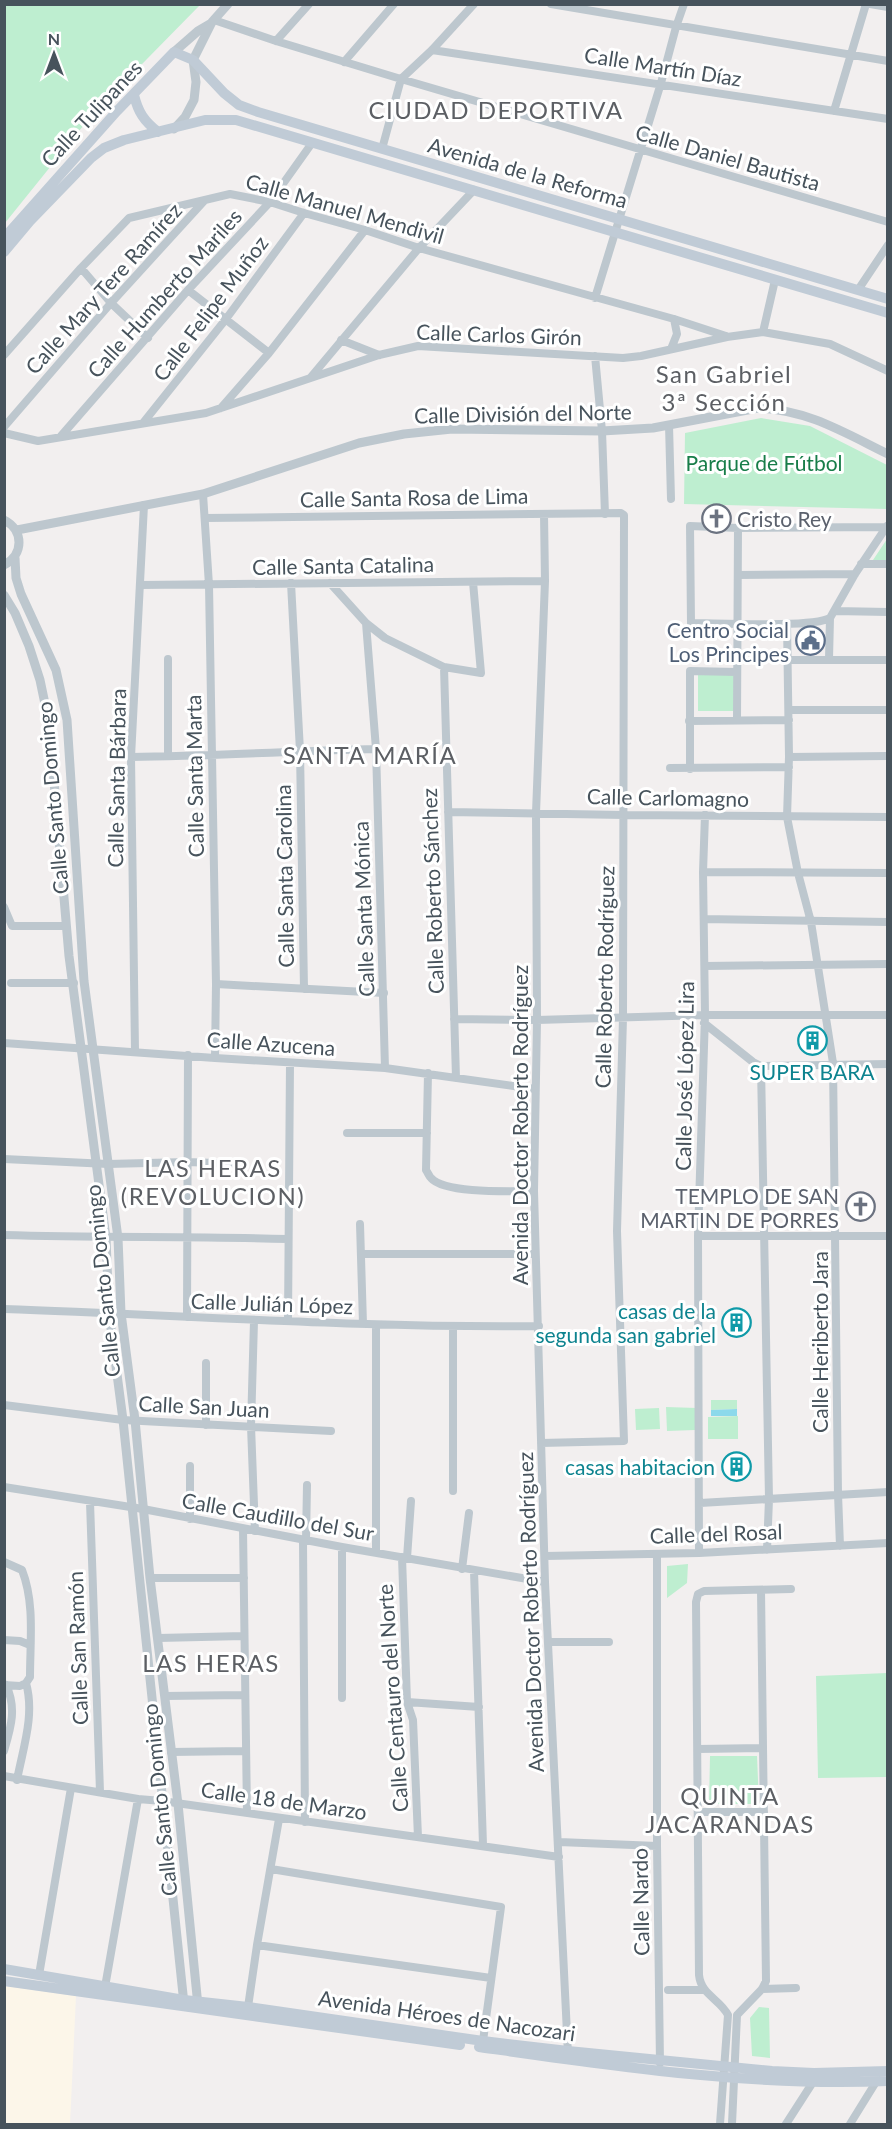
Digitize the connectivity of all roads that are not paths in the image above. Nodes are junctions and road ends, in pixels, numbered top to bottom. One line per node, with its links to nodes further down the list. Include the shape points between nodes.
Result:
1 (228, 4): 9 (street, Calle Tulipanes)
2 (309, 4): 11 (street)
3 (394, 4): 17 (street)
4 (474, 4): 12 (street)
5 (551, 4): 10 (street)
6 (684, 4): 10 (street)
7 (868, 4): 8 (street); 14 (street)
8 (888, 7)
9 (213, 21): 11 (street, Calle Daniel Bautista); 13 (street, Calle Tulipanes); 15 (street, Calle Tulipanes)
10 (676, 27): 14 (street); 19 (street)
11 (276, 42): 17 (street, Calle Daniel Bautista)
12 (432, 50): 18 (street); 19 (street, Calle Martín Díaz)
13 (174, 52): 15 (main road, Avenida de la Reforma); 20 (main road, Calle Tulipanes)
14 (850, 56): 16 (street); 21 (street)
15 (193, 60): 23 (street, via 194,100); 26 (main road, Avenida de la Reforma, via 239,105)
16 (888, 61)
17 (344, 62): 18 (street, Calle Daniel Bautista)
18 (401, 80): 26 (street); 27 (street, Calle Daniel Bautista)
19 (661, 83): 21 (street, Calle Martín Díaz); 27 (street)
20 (134, 95): 24 (main road, via 137,111); 36 (main road, Calle Tulipanes)
21 (834, 111): 22 (street, Calle Martín Díaz)
22 (888, 119)
23 (174, 129): 24 (main road, Calle Tulipanes); 25 (main road, Avenida de la Reforma, via 204,120 236,120)
24 (158, 132): 39 (main road, Calle Tulipanes, via 104,148 91,158)
25 (312, 143): 28 (main road, Avenida de la Reforma); 30 (street, Calle Humberto Mariles)
26 (382, 149): 32 (main road, Avenida de la Reforma)
27 (640, 150): 32 (street); 33 (street, Calle Daniel Bautista)
28 (474, 190): 35 (main road, Avenida de la Reforma); 38 (street)
29 (205, 200): 30 (street, Calle Manuel Mendivil, via 230,194); 40 (street, Calle Manuel Mendivil, via 129,218); 46 (street, Calle Mary Tere Ramírez)
30 (270, 202): 31 (street, Calle Manuel Mendivil); 42 (street, Calle Humberto Mariles)
31 (304, 213): 34 (street, Calle Manuel Mendivil); 48 (street, Calle Felipe Muñoz)
32 (620, 219): 35 (street); 43 (main road, Avenida de la Reforma)
33 (888, 222)
34 (365, 230): 38 (street, Calle Manuel Mendivil); 55 (street)
35 (615, 232): 41 (main road, Avenida de la Reforma); 44 (street)
36 (4, 238)
37 (888, 245): 43 (street)
38 (419, 248): 44 (street, Calle Manuel Mendivil); 53 (street)
39 (4, 252)
40 (81, 268): 46 (street); 57 (street, Calle Manuel Mendivil)
41 (775, 280): 47 (main road, Avenida de la Reforma); 50 (street)
42 (188, 290): 48 (street); 52 (street, Calle Humberto Mariles)
43 (858, 290): 45 (main road, Avenida de la Reforma)
44 (595, 298): 49 (street, Calle Manuel Mendivil)
45 (888, 298)
46 (111, 303): 52 (street); 64 (street, Calle Mary Tere Ramírez)
47 (888, 314)
48 (226, 319): 55 (street); 62 (street, Calle Felipe Muñoz)
49 (674, 319): 51 (street, Calle Manuel Mendivil); 54 (street, via 677,334)
50 (763, 332): 51 (street, Calle Carlos Girón); 59 (street, Calle Carlos Girón, via 830,344)
51 (727, 337): 54 (street, Calle Carlos Girón)
52 (148, 338): 67 (street, Calle Humberto Mariles)
53 (340, 340): 56 (street); 60 (street)
54 (671, 349): 58 (street, Calle Carlos Girón, via 623,358)
55 (269, 353): 61 (street)
56 (379, 355): 58 (street, Calle Carlos Girón, via 418,346); 60 (street, Calle Carlos Girón)
57 (4, 356)
58 (595, 356): 65 (street)
59 (888, 371)
60 (310, 378): 61 (street, Calle Carlos Girón)
61 (221, 408): 62 (street, Calle Carlos Girón)
62 (143, 423): 67 (street, Calle Carlos Girón)
63 (669, 425): 65 (street, Calle División del Norte); 68 (street, Calle División del Norte, via 758,408 772,409 814,418); 70 (street)
64 (4, 427)
65 (602, 430): 69 (street, Calle División del Norte, via 452,429 404,434 359,443); 73 (street)
66 (4, 433): 67 (street, Calle Carlos Girón, via 32,441)
67 (61, 436)
68 (888, 454)
69 (204, 494): 71 (street, Calle División del Norte); 75 (street, Calle Santa Marta)
70 (671, 499)
71 (144, 505): 79 (street, Calle División del Norte); 90 (street, Calle Santa Bárbara)
72 (544, 514): 73 (street, Calle Santa Rosa de Lima); 75 (street, Calle Santa Rosa de Lima); 86 (street, Avenida Doctor Roberto Rodríguez)
73 (605, 514): 74 (street, Calle Santa Rosa de Lima)
74 (623, 514): 121 (street, Calle Roberto Rodríguez)
75 (205, 518): 91 (street, Calle Santa Marta)
76 (4, 520): 79 (street)
77 (887, 526): 78 (street); 81 (street)
78 (738, 528): 85 (street); 97 (street, via 690,526 691,623)
79 (17, 530): 80 (street, Calle Santo Domingo, via 20,539)
80 (15, 558): 83 (street); 149 (street, Calle Santo Domingo, via 21,594 56,670 67,720 84,981)
81 (861, 564): 82 (street); 84 (street)
82 (888, 564)
83 (4, 565)
84 (855, 574): 85 (street); 94 (street)
85 (738, 575): 97 (street)
86 (545, 581): 87 (street, Calle Santa Catalina); 120 (street, Avenida Doctor Roberto Rodríguez)
87 (473, 582): 89 (street, Calle Santa Catalina); 102 (street, via 481,673)
88 (291, 583): 89 (street, Calle Santa Catalina); 91 (street, Calle Santa Catalina); 110 (street, Calle Santa Carolina)
89 (330, 583): 95 (street)
90 (141, 585): 91 (street, Calle Santa Catalina); 111 (street, Calle Santa Bárbara)
91 (209, 585): 113 (street, Calle Santa Marta)
92 (4, 595): 132 (street, Calle Santo Domingo, via 28,646 49,723)
93 (888, 612): 94 (street)
94 (832, 614): 96 (street, via 820,622); 99 (street)
95 (366, 623): 102 (street, via 385,638); 109 (street, Calle Santa Mónica)
96 (787, 623): 97 (street); 100 (street, Calle Heriberto Jara)
97 (737, 624): 103 (street)
98 (168, 659): 112 (street)
99 (829, 659): 100 (street); 101 (street)
100 (788, 660): 104 (street, Calle Heriberto Jara)
101 (888, 660)
102 (444, 667): 119 (street, Calle Roberto Sánchez)
103 (737, 672): 106 (street); 108 (street, via 690,671)
104 (789, 710): 105 (street); 107 (street, Calle Heriberto Jara)
105 (888, 710)
106 (737, 720): 107 (street); 108 (street)
107 (789, 720): 115 (street, Calle Heriberto Jara)
108 (689, 721): 118 (street)
109 (376, 749): 110 (street); 140 (street, Calle Santa Mónica)
110 (300, 751): 113 (street); 139 (street, Calle Santa Carolina)
111 (131, 756): 112 (street); 150 (street, Calle Santa Bárbara)
112 (168, 756): 113 (street)
113 (212, 756): 138 (street, Calle Santa Marta)
114 (888, 756): 115 (street)
115 (789, 757): 116 (street, Calle Heriberto Jara)
116 (789, 767): 118 (street); 123 (street, Calle Heriberto Jara)
117 (670, 768): 118 (street)
118 (690, 769)
119 (448, 812): 120 (street, Calle Carlomagno); 144 (street, Calle Roberto Sánchez)
120 (536, 813): 121 (street, Calle Carlomagno); 146 (street, Avenida Doctor Roberto Rodríguez)
121 (624, 815): 122 (street, Calle Carlomagno); 143 (street, Calle Roberto Rodríguez)
122 (705, 815): 123 (street, Calle Carlomagno); 125 (street, Calle José López Lira)
123 (787, 817): 124 (street, Calle Carlomagno); 126 (street, Calle Heriberto Jara)
124 (888, 817)
125 (703, 872): 126 (street); 129 (street, Calle José López Lira)
126 (798, 873): 127 (street); 130 (street, Calle Heriberto Jara)
127 (888, 873)
128 (4, 907): 132 (street, via 12,926)
129 (704, 919): 130 (street); 135 (street, Calle José López Lira)
130 (812, 922): 131 (street); 133 (street, Calle Heriberto Jara)
131 (888, 922)
132 (66, 926): 137 (street, Calle Santo Domingo)
133 (819, 964): 134 (street); 135 (street); 141 (street, Calle Heriberto Jara)
134 (888, 964)
135 (705, 966): 145 (street, Calle José López Lira)
136 (10, 983): 137 (street)
137 (74, 984): 148 (street, Calle Santo Domingo)
138 (216, 984): 139 (street); 152 (street, Calle Santa Marta)
139 (304, 989): 140 (street)
140 (384, 993): 157 (street, Calle Santa Mónica)
141 (826, 1015): 142 (street); 145 (street); 154 (street, Calle Heriberto Jara)
142 (888, 1015)
143 (623, 1018): 145 (street); 146 (street); 198 (street, Calle Roberto Rodríguez, via 617,1231 624,1441)
144 (454, 1019): 146 (street); 159 (street, Calle Roberto Sánchez)
145 (704, 1019): 156 (street); 172 (street, Calle José López Lira)
146 (537, 1020): 160 (street, Avenida Doctor Roberto Rodríguez)
147 (4, 1043): 148 (street, Calle Azucena)
148 (81, 1047): 149 (street, Calle Azucena); 165 (street, Calle Santo Domingo)
149 (93, 1048): 150 (street, Calle Azucena); 166 (street, Calle Santo Domingo)
150 (135, 1051): 151 (street, Calle Azucena)
151 (188, 1055): 152 (street, Calle Azucena); 164 (street)
152 (215, 1058): 153 (street, Calle Azucena)
153 (290, 1063): 157 (street, Calle Azucena); 178 (street)
154 (833, 1063): 155 (street); 156 (street); 173 (street, Calle Heriberto Jara)
155 (888, 1064)
156 (761, 1066): 175 (street)
157 (385, 1068): 158 (street, Calle Azucena)
158 (428, 1073): 159 (street, Calle Azucena); 162 (street)
159 (456, 1078): 160 (street, Calle Azucena)
160 (535, 1089): 168 (street, Avenida Doctor Roberto Rodríguez)
161 (347, 1133): 162 (street)
162 (427, 1133): 168 (street, via 426,1170 432,1180 464,1190)
163 (4, 1159): 165 (street)
164 (187, 1162): 166 (street); 167 (street); 171 (street)
165 (96, 1164): 166 (street); 176 (street, Calle Santo Domingo)
166 (108, 1164): 177 (street, Calle Santo Domingo)
167 (244, 1164)
168 (534, 1191): 180 (street, Avenida Doctor Roberto Rodríguez)
169 (360, 1224): 179 (street)
170 (4, 1234): 176 (street)
171 (186, 1236): 177 (street); 178 (street); 184 (street)
172 (698, 1236): 175 (street); 208 (street, Calle José López Lira)
173 (836, 1236): 174 (street); 175 (street); 204 (street, Calle Heriberto Jara)
174 (888, 1236)
175 (764, 1237): 205 (street)
176 (106, 1238): 177 (street); 182 (street, Calle Santo Domingo)
177 (118, 1238): 183 (street, Calle Santo Domingo)
178 (288, 1239): 186 (street)
179 (361, 1254): 180 (street); 187 (street)
180 (535, 1254): 189 (street, Avenida Doctor Roberto Rodríguez)
181 (4, 1309): 182 (street, Calle Julián López)
182 (109, 1313): 183 (street, Calle Julián López); 193 (street, Calle Santo Domingo)
183 (121, 1313): 184 (street, Calle Julián López); 194 (street, Calle Santo Domingo)
184 (187, 1317): 185 (street, Calle Julián López)
185 (254, 1321): 186 (street, Calle Julián López); 196 (street)
186 (288, 1321): 187 (street, Calle Julián López)
187 (363, 1324): 188 (street, Calle Julián López)
188 (376, 1325): 190 (street, Calle Julián López); 220 (street)
189 (539, 1326): 190 (street, Calle Julián López); 198 (street, Avenida Doctor Roberto Rodríguez)
190 (453, 1327): 202 (street)
191 (206, 1363): 195 (street)
192 (4, 1405): 193 (street, Calle San Juan)
193 (123, 1420): 194 (street, Calle San Juan); 209 (street, Calle Santo Domingo)
194 (135, 1420): 195 (street, Calle San Juan); 210 (street, Calle Santo Domingo)
195 (206, 1425): 196 (street, Calle San Juan)
196 (250, 1426): 197 (street, Calle San Juan); 214 (street)
197 (331, 1431)
198 (541, 1443): 223 (street, Avenida Doctor Roberto Rodríguez)
199 (190, 1466): 212 (street)
200 (307, 1485): 215 (street)
201 (4, 1488): 207 (street, Calle Caudillo del Sur)
202 (453, 1491)
203 (888, 1492): 204 (street)
204 (838, 1494): 205 (street); 217 (street, Calle Heriberto Jara)
205 (769, 1499): 208 (street); 219 (street)
206 (411, 1501): 224 (street, Calle Centauro del Norte)
207 (90, 1502): 209 (street, Calle Caudillo del Sur); 254 (street, Calle San Ramón)
208 (700, 1503): 221 (street, Calle José López Lira)
209 (131, 1507): 210 (street, Calle Caudillo del Sur); 256 (street, Calle Santo Domingo)
210 (142, 1509): 212 (street, Calle Caudillo del Sur); 228 (street, Calle Santo Domingo)
211 (469, 1513): 226 (street)
212 (190, 1519): 213 (street, Calle Caudillo del Sur)
213 (243, 1529): 214 (street, Calle Caudillo del Sur); 229 (street)
214 (255, 1531): 215 (street, Calle Caudillo del Sur)
215 (305, 1540): 218 (street, Calle Caudillo del Sur); 262 (street)
216 (888, 1544): 217 (street, Calle del Rosal)
217 (840, 1546): 219 (street, Calle del Rosal)
218 (342, 1547): 220 (street, Calle Caudillo del Sur); 243 (street)
219 (767, 1550): 221 (street, Calle del Rosal)
220 (376, 1552): 224 (street, Calle Caudillo del Sur)
221 (699, 1553): 222 (street, Calle del Rosal)
222 (657, 1554): 223 (street, Calle del Rosal); 266 (street, Calle Nardo)
223 (545, 1556): 230 (street, Avenida Doctor Roberto Rodríguez)
224 (404, 1558): 226 (street, Calle Caudillo del Sur); 244 (street, Calle Centauro del Norte)
225 (4, 1562): 238 (street, via 22,1570 27,1584)
226 (462, 1569): 227 (street, Calle Caudillo del Sur)
227 (474, 1571): 230 (street, Calle Caudillo del Sur); 245 (street)
228 (150, 1578): 229 (street); 234 (street, Calle Santo Domingo)
229 (244, 1578): 233 (street)
230 (545, 1582): 236 (street, Avenida Doctor Roberto Rodríguez)
231 (791, 1589): 232 (street)
232 (761, 1590): 246 (street); 247 (street, via 698,1594)
233 (244, 1636): 234 (street); 241 (street)
234 (158, 1638): 242 (street, Calle Santo Domingo)
235 (4, 1640): 238 (street)
236 (548, 1642): 237 (street); 264 (street, Avenida Doctor Roberto Rodríguez)
237 (609, 1642)
238 (30, 1645): 239 (street, via 30,1677)
239 (26, 1683): 240 (street); 252 (street, via 31,1700)
240 (5, 1685): 248 (street, via 13,1704 13,1718)
241 (244, 1695): 242 (street); 249 (street)
242 (165, 1696): 250 (street, Calle Santo Domingo)
243 (342, 1698)
244 (407, 1702): 245 (street); 263 (street, Calle Centauro del Norte, via 413,1720)
245 (479, 1707): 265 (street)
246 (763, 1748): 247 (street); 259 (street)
247 (698, 1749): 258 (street)
248 (4, 1751)
249 (245, 1751): 250 (street); 260 (street)
250 (171, 1752): 257 (street, Calle Santo Domingo)
251 (4, 1776): 252 (street, Calle 18 de Marzo)
252 (17, 1780): 253 (street, Calle 18 de Marzo)
253 (71, 1788): 254 (street, Calle 18 de Marzo); 273 (street)
254 (100, 1792): 255 (street, Calle 18 de Marzo)
255 (138, 1800): 256 (street, Calle 18 de Marzo); 276 (street)
256 (162, 1801): 257 (street, Calle 18 de Marzo); 270 (street, Calle Santo Domingo)
257 (178, 1804): 260 (street, Calle 18 de Marzo); 269 (street, Calle Santo Domingo)
258 (698, 1812): 259 (street); 280 (street, via 699,1975)
259 (764, 1812): 277 (street, via 766,1981)
260 (247, 1813): 261 (street, Calle 18 de Marzo)
261 (279, 1819): 262 (street, Calle 18 de Marzo); 268 (street)
262 (305, 1822): 263 (street, Calle 18 de Marzo)
263 (418, 1837): 265 (street, Calle 18 de Marzo)
264 (559, 1842): 266 (street); 267 (street, Avenida Doctor Roberto Rodríguez)
265 (483, 1845): 267 (street, Calle 18 de Marzo)
266 (657, 1846): 286 (street, Calle Nardo)
267 (559, 1857): 285 (street, Avenida Doctor Roberto Rodríguez)
268 (271, 1869): 271 (street); 274 (street, via 502,1908)
269 (189, 1914): 270 (street); 282 (street, Calle Santo Domingo)
270 (175, 1915): 281 (street, Calle Santo Domingo)
271 (257, 1945): 274 (street); 283 (street)
272 (4, 1969): 273 (main road, Avenida Héroes de Nacozari)
273 (39, 1975): 276 (main road, Avenida Héroes de Nacozari)
274 (491, 1978): 284 (street)
275 (4, 1981): 281 (main road, Avenida Héroes de Nacozari)
276 (105, 1987): 281 (main road, Avenida Héroes de Nacozari)
277 (762, 1989): 278 (street); 288 (street, via 737,2015)
278 (796, 1989)
279 (668, 1990): 280 (street)
280 (703, 1990): 288 (street, via 728,2015)
281 (184, 2004): 282 (main road, Avenida Héroes de Nacozari)
282 (198, 2005): 283 (main road, Avenida Héroes de Nacozari); 285 (main road, Avenida Héroes de Nacozari)
283 (248, 2007): 284 (main road, Avenida Héroes de Nacozari)
284 (483, 2041): 285 (main road, Avenida Héroes de Nacozari)
285 (568, 2055): 286 (main road, Avenida Héroes de Nacozari)
286 (660, 2066): 288 (main road, Avenida Héroes de Nacozari)
287 (888, 2071): 288 (main road, Avenida Héroes de Nacozari)
288 (729, 2072): 289 (main road, Avenida Héroes de Nacozari); 291 (street); 292 (street)
289 (813, 2082): 290 (main road, Avenida Héroes de Nacozari); 293 (street)
290 (882, 2082): 294 (street)
291 (720, 2124)
292 (732, 2124)
293 (786, 2124)
294 (850, 2124)

